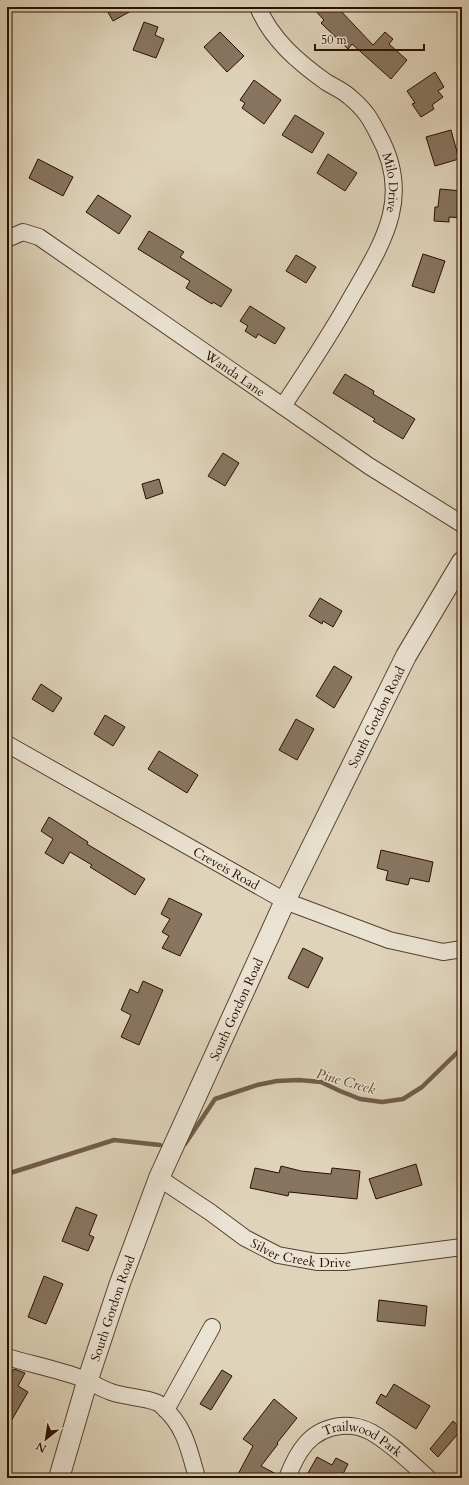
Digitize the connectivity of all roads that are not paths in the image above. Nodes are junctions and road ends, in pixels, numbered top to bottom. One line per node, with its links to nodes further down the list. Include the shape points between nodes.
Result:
1 (258, 7): 3 (street, Milo Drive, via 279,43 310,70 350,96 366,111 391,161 395,186 392,215 376,256)
2 (7, 239): 3 (street, Wanda Lane, via 23,232 39,237)
3 (283, 406): 4 (street, Wanda Lane, via 369,466)
4 (462, 524)
5 (462, 562): 7 (street, South Gordon Road, via 406,656)
6 (7, 744): 7 (street, Creveis Road)
7 (285, 901): 8 (street, Creveis Road, via 389,940 443,952); 9 (street, South Gordon Road)
8 (462, 949)
9 (159, 1178): 10 (street, Silver Creek Drive, via 245,1238 278,1255 317,1262 345,1262); 13 (street, South Gordon Road)
10 (462, 1247)
11 (212, 1327): 14 (street)
12 (7, 1357): 13 (street)
13 (87, 1382): 14 (street, via 133,1398 150,1400); 15 (street, South Gordon Road)
14 (166, 1410): 16 (street, via 183,1432)
15 (59, 1478)
16 (197, 1478)
17 (287, 1478): 18 (street, Trailwood Park, via 304,1445 318,1432 349,1425 376,1435)
18 (428, 1478)

